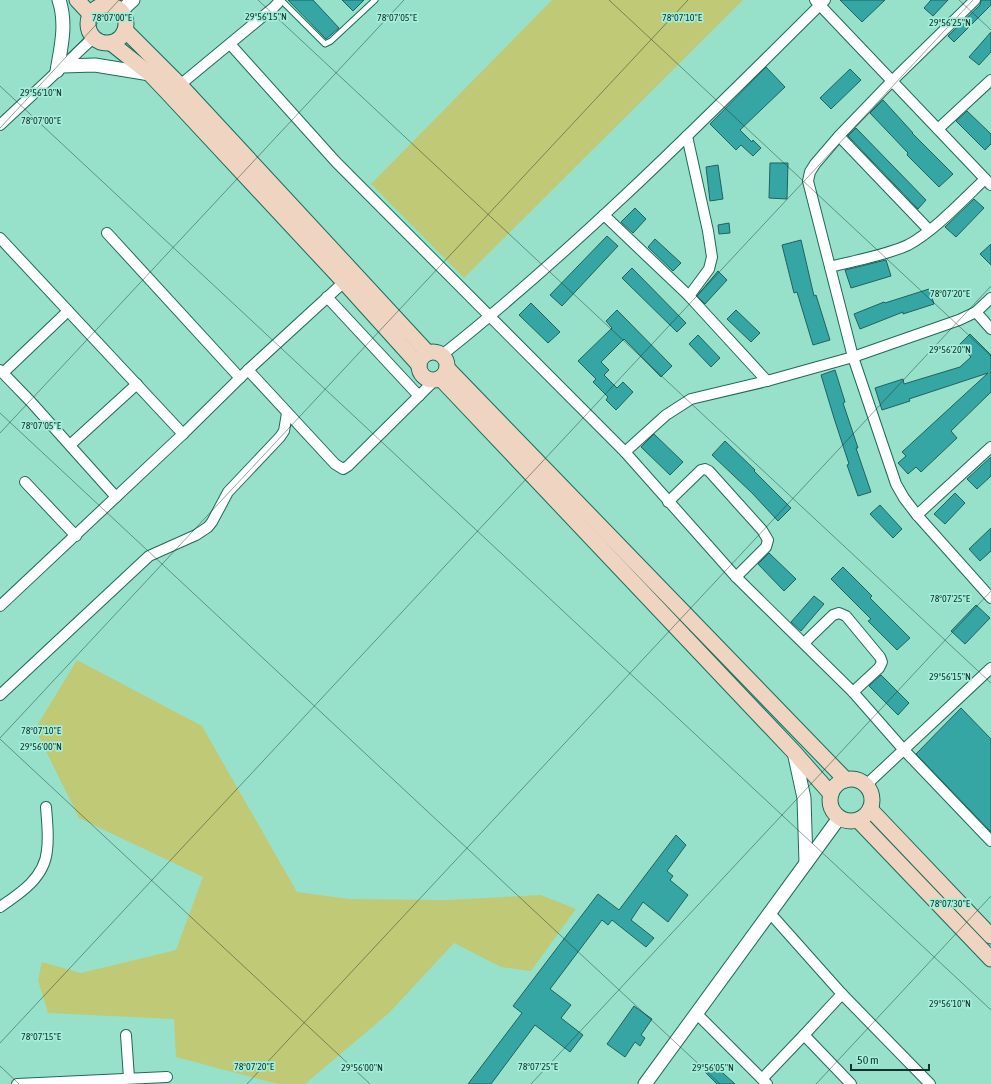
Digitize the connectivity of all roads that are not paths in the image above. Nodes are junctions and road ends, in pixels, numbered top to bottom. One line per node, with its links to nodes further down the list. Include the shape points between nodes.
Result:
1 (58, 0): 14 (street, via 63,20)
2 (77, 0): 8 (main road)
3 (133, 0): 9 (street)
4 (280, 0): 5 (lane, via 325,44); 13 (street)
5 (375, 0)
6 (975, 0): 17 (street)
7 (820, 2): 17 (street); 21 (street)
8 (96, 6): 9 (main road, via 112,6); 11 (main road, via 87,26)
9 (121, 11): 10 (main road, via 126,20)
10 (125, 30): 12 (main road, via 120,38); 18 (main road)
11 (93, 38): 12 (main road, via 101,43); 14 (street)
12 (111, 43): 15 (main road)
13 (230, 44): 18 (street); 35 (street, via 336,162)
14 (60, 69): 15 (street, via 95,65); 19 (street)
15 (150, 74): 18 (main road)
16 (991, 80): 20 (street)
17 (892, 81): 20 (street); 22 (street)
18 (175, 90): 29 (main road); 38 (main road)
19 (0, 125)
20 (938, 129): 23 (street)
21 (687, 136): 24 (street); 30 (street, via 712,257 709,269)
22 (839, 136): 25 (street); 28 (street, via 815,164 808,181)
23 (988, 182): 25 (street)
24 (604, 215): 30 (street); 35 (street)
25 (929, 230): 28 (street, via 895,250)
26 (107, 234): 41 (street)
27 (0, 238): 33 (street)
28 (830, 267): 37 (street)
29 (344, 282): 31 (street); 38 (main road)
30 (689, 296): 42 (street)
31 (327, 297): 39 (street); 44 (street)
32 (991, 298): 34 (street)
33 (68, 311): 40 (street); 43 (street)
34 (976, 312): 36 (street); 37 (street)
35 (491, 316): 38 (street); 49 (street)
36 (991, 329)
37 (852, 357): 42 (street); 53 (street, via 896,484)
38 (435, 366): 44 (street); 63 (main road); 64 (main road)
39 (248, 370): 41 (street); 45 (street)
40 (2, 371): 47 (street)
41 (240, 378): 46 (street)
42 (767, 381): 49 (street, via 687,401 666,415)
43 (137, 384): 46 (street); 47 (street)
44 (419, 396): 45 (street, via 343,469 335,464)
45 (287, 413): 61 (street, via 284,431 280,437 228,492 208,527 149,556)
46 (183, 434): 51 (street)
47 (70, 445): 51 (street)
48 (991, 447): 53 (street)
49 (625, 452): 52 (street)
50 (25, 482): 54 (street)
51 (116, 497): 54 (street)
52 (668, 502): 55 (street); 55 (street, via 701,470 709,471 768,540 766,547)
53 (917, 515): 56 (street)
54 (76, 536): 57 (street)
55 (736, 577): 58 (street)
56 (990, 594)
57 (1, 605)
58 (804, 643): 60 (street); 60 (street, via 833,615 839,612 846,616 882,662 879,668)
59 (991, 668): 62 (street)
60 (853, 692): 62 (street)
61 (0, 695)
62 (903, 749): 65 (street); 71 (street)
63 (794, 752): 66 (main road); 72 (street, via 804,798)
64 (846, 780): 65 (main road); 66 (main road, via 837,785)
65 (866, 785): 68 (main road, via 871,796)
66 (831, 794): 69 (main road, via 831,807)
67 (46, 807): 73 (street, via 45,862 29,885)
68 (870, 809): 70 (main road); 75 (main road)
69 (839, 818): 70 (main road); 72 (street)
70 (858, 820): 76 (main road)
71 (991, 841)
72 (806, 863): 74 (street)
73 (0, 907)
74 (770, 912): 77 (street); 78 (street)
75 (991, 936)
76 (991, 959)
77 (842, 994): 80 (street); 87 (street)
78 (696, 1014): 83 (street); 85 (street)
79 (126, 1035): 82 (street)
80 (804, 1036): 83 (street); 86 (street)
81 (167, 1077): 82 (street)
82 (129, 1078): 84 (street)
83 (764, 1081)
84 (17, 1084)
85 (645, 1084)
86 (851, 1084)
87 (930, 1084)

